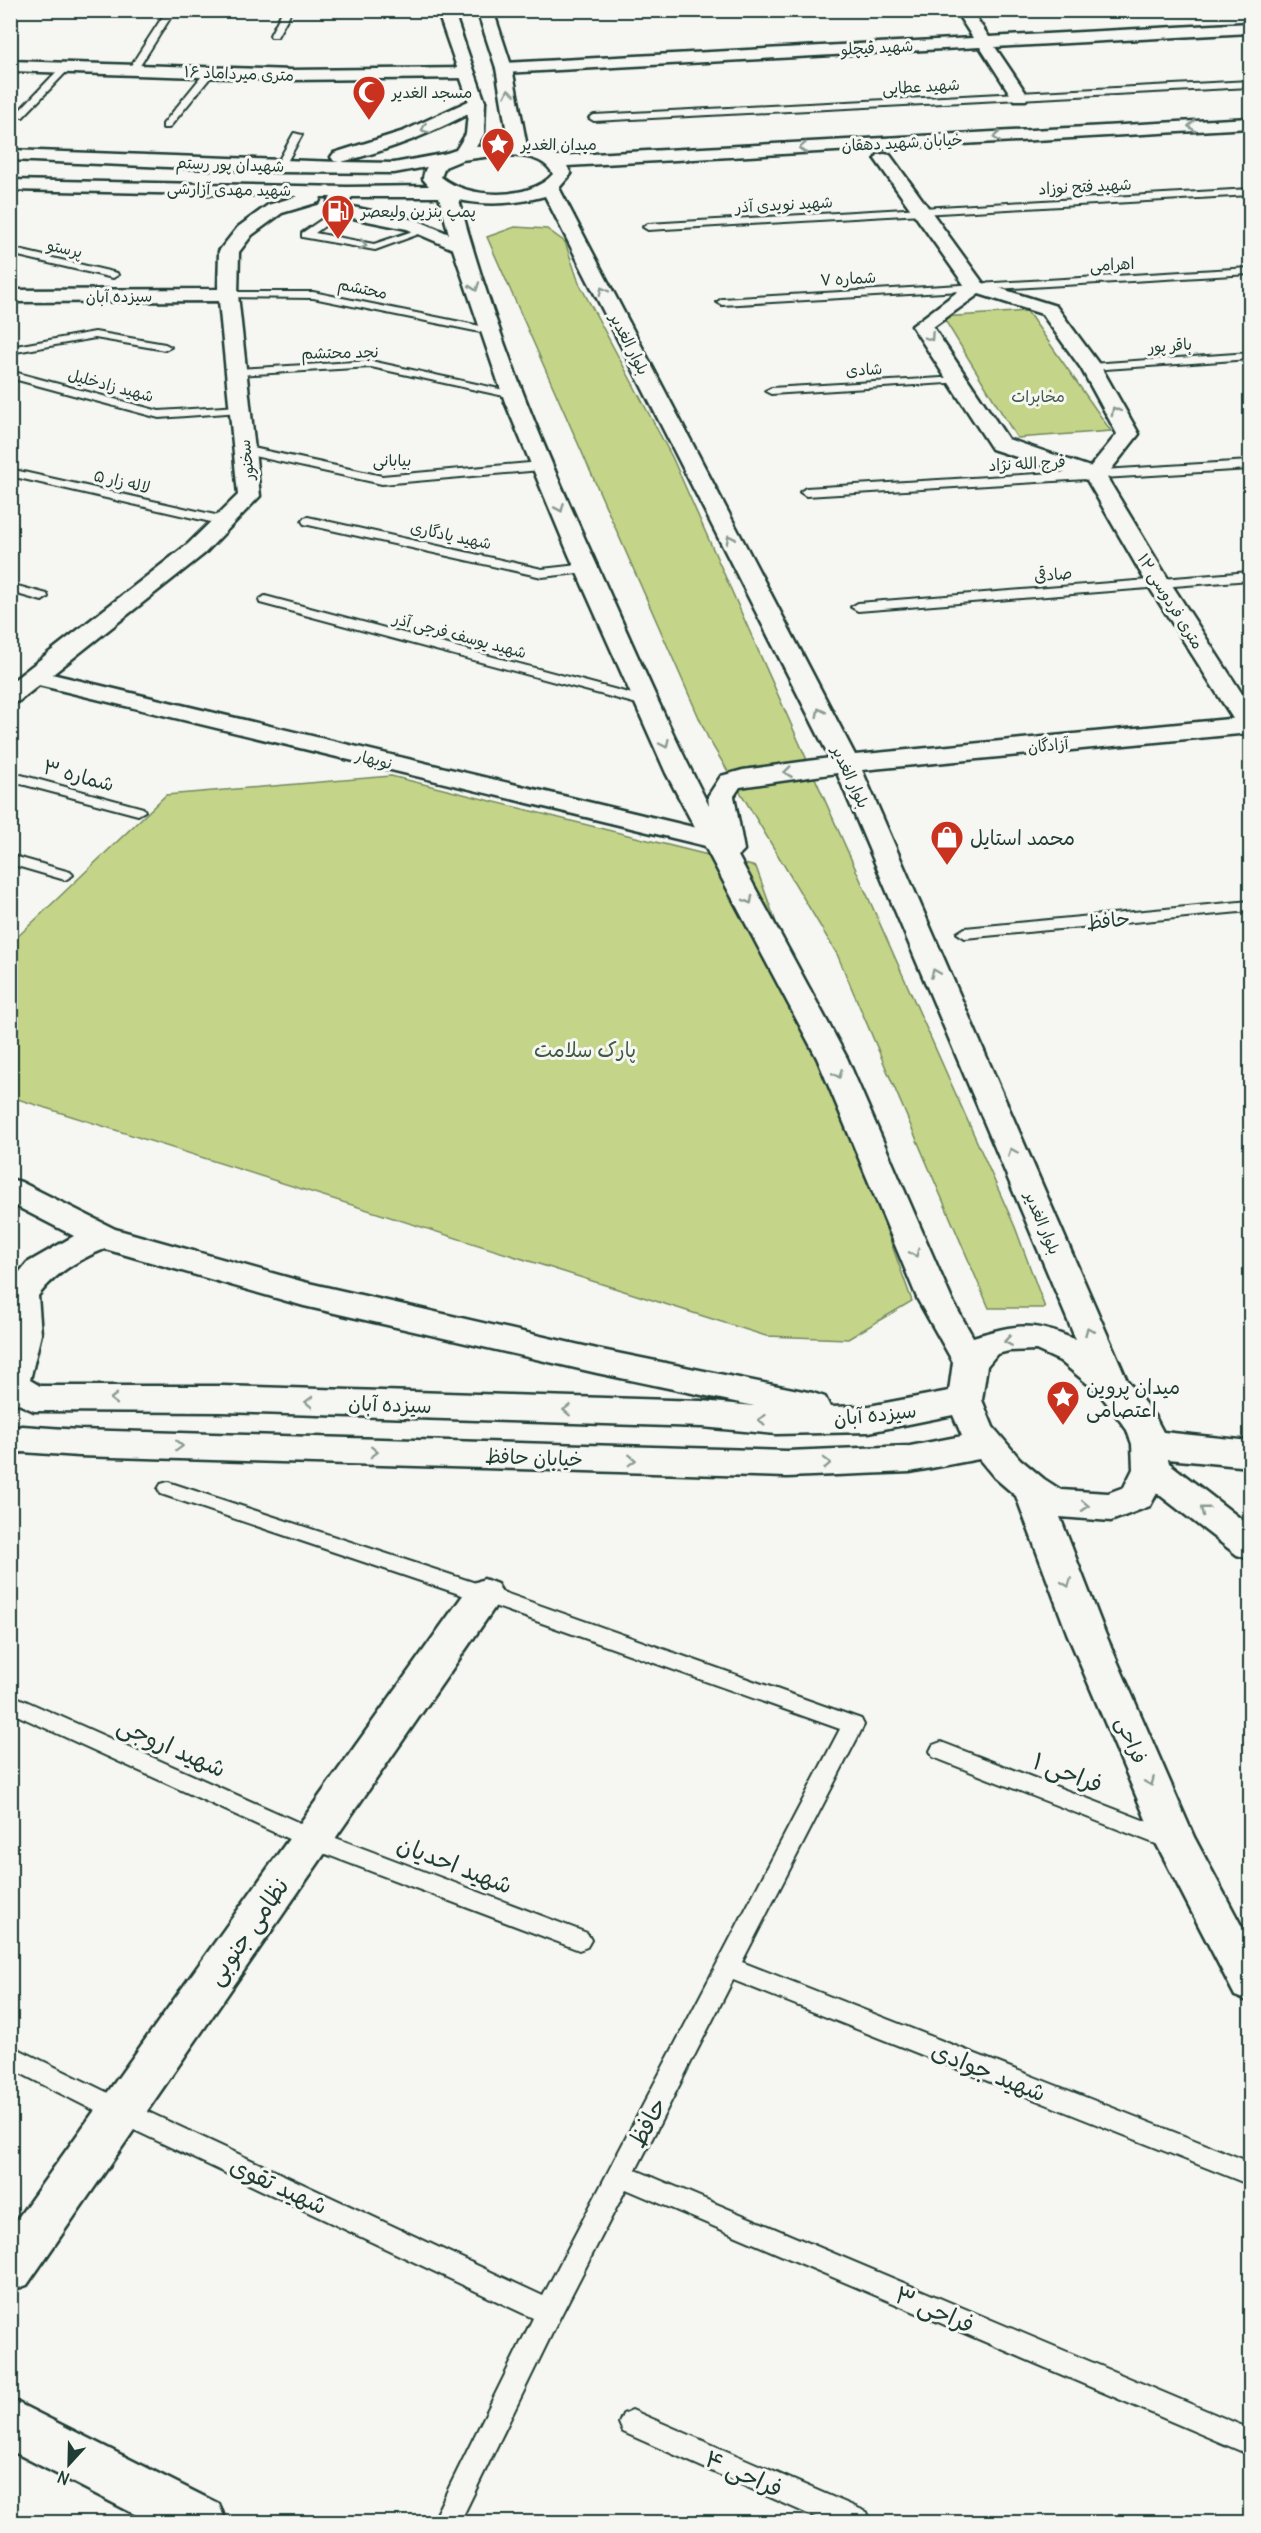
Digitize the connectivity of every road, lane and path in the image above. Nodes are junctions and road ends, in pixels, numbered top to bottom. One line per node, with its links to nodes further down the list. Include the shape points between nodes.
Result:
1 (288, 10): 7 (lane)
2 (445, 10): 13 (street)
3 (485, 10): 11 (street)
4 (963, 10): 8 (street)
5 (170, 12): 12 (lane)
6 (1251, 28): 8 (street, شهید قیچلو)
7 (274, 35)
8 (982, 41): 11 (street, شهید قیچلو); 16 (street)
9 (10, 66): 10 (street, ۱۶ متری میرداماد)
10 (65, 68): 12 (street, ۱۶ متری میرداماد); 18 (lane)
11 (504, 68): 24 (street, one-way to 11)
12 (133, 70): 14 (street, ۱۶ متری میرداماد)
13 (467, 72): 14 (street, ۱۶ متری میرداماد); 17 (street)
14 (209, 73): 21 (lane)
15 (1251, 84): 16 (lane, شهید عطایی)
16 (1020, 96): 19 (lane, شهید عطایی)
17 (477, 102): 26 (street, via 475,134); 29 (street, one-way to 29, via 402,138 352,154)
18 (20, 115)
19 (594, 118)
20 (1251, 123): 28 (street, خیابان شهید دهقان, one-way to 28)
21 (166, 126)
22 (297, 135): 29 (lane)
23 (1168, 145): 27 (street, خیابان شهید دهقان)
24 (519, 151): 26 (street, via 490,150); 28 (street)
25 (10, 155): 29 (street, شهیدان پور رستم)
26 (456, 156): 29 (street, شهیدان پور رستم, via 394,168); 34 (street, via 440,163 431,174)
27 (884, 159): 30 (street, خیابان شهید دهقان); 37 (street)
28 (554, 161): 32 (street, via 562,174)
29 (287, 167)
30 (768, 167)
31 (582, 179): 32 (street)
32 (555, 184): 34 (street, via 536,193 500,198); 78 (street, بلوار الغدیر, one-way to 32)
33 (10, 185): 36 (street, شهید مهدی آزارشی)
34 (447, 190): 36 (street, شهید مهدی آزارشی); 40 (street)
35 (1251, 192): 37 (lane, شهید فتح نوزاد)
36 (344, 201): 39 (street); 39 (lane, one-way to 39, via 306,235 375,247); 45 (street, سخنور, via 308,199 275,209 245,231 229,251)
37 (921, 211): 38 (lane, شهید نویدی آذر); 44 (street)
38 (648, 227)
39 (425, 230): 40 (street)
40 (460, 245): 48 (street, one-way to 48)
41 (10, 251): 43 (lane, پرستو)
42 (1251, 271): 44 (lane, اهرامی)
43 (113, 275)
44 (976, 287): 47 (lane, شماره ۷); 52 (street, via 1049,310); 55 (street, one-way to 55, via 922,326)
45 (228, 295): 46 (street, سیزده آبان); 48 (lane, محتشم, via 313,295); 53 (street, سخنور)
46 (10, 296)
47 (722, 302)
48 (490, 331): 57 (street)
49 (165, 347): 50 (lane, via 95,335)
50 (10, 350)
51 (1251, 356): 52 (lane, باقر پور)
52 (1091, 367): 63 (street, one-way to 52, via 1128,434)
53 (237, 372): 57 (lane, نجد محتشم, via 372,364); 58 (street, سخنور)
54 (10, 374): 58 (lane, شهید زادخلیل, via 159,415)
55 (959, 380): 56 (lane, شادی); 63 (street, via 1000,444)
56 (771, 391)
57 (513, 395): 61 (street)
58 (240, 409): 59 (street, سخنور)
59 (244, 450): 61 (lane, بیابانی, via 382,480); 65 (street, سخنور, via 249,496)
60 (1251, 465): 63 (lane, فرج الله نژاد)
61 (541, 466): 67 (street, one-way to 67)
62 (11, 473): 65 (lane, لاله زار ۵)
63 (1095, 476): 64 (lane, فرج الله نژاد); 69 (street, ۱۲ متری فردوسی)
64 (806, 492)
65 (224, 521): 74 (street, سخنور, via 196,549)
66 (308, 521): 67 (lane, شهید یادگاری, via 542,573)
67 (586, 568): 76 (street)
68 (1251, 576): 69 (lane, صادقی)
69 (1158, 582): 73 (lane, صادقی); 77 (street, ۱۲ متری فردوسی)
70 (10, 588): 71 (lane)
71 (42, 597)
72 (265, 600): 76 (lane, شهید یوسف فرجی آذر)
73 (858, 607)
74 (35, 677): 75 (street, سخنور); 81 (street, نوبهار)
75 (10, 696)
76 (646, 702): 81 (street, one-way to 81)
77 (1250, 725): 78 (street, آزادگان)
78 (846, 764): 83 (street, آزادگان, one-way to 83, via 743,778 726,786 721,801); 90 (street, بلوار الغدیر, one-way to 78)
79 (10, 776): 80 (lane, شماره ۳)
80 (138, 811)
81 (714, 840): 83 (street)
82 (10, 859): 84 (lane)
83 (733, 870): 89 (street, one-way to 89, via 832,1058 935,1300)
84 (65, 875)
85 (1251, 906): 86 (lane, حافظ)
86 (965, 933)
87 (10, 1189): 88 (street)
88 (103, 1237): 91 (street, via 77,1247 39,1271 21,1294 24,1334); 93 (street, via 315,1296 597,1361)
89 (970, 1362): 90 (street, one-way to 89, via 1072,1352 1040,1338 985,1346); 92 (street)
90 (1112, 1385): 97 (street, via 1143,1426)
91 (19, 1390): 93 (street, سیزده آبان, one-way to 91, via 776,1421 702,1414); 94 (street, via 40,1410 40,1420 34,1429)
92 (965, 1400): 93 (street, سیزده آبان); 95 (street, via 978,1433)
93 (879, 1418)
94 (16, 1440): 95 (street, خیابان حافظ, one-way to 95, via 788,1464 910,1459)
95 (987, 1444): 99 (street)
96 (1251, 1455): 97 (street)
97 (1151, 1456): 99 (street, one-way to 97, via 1053,1503 1111,1507 1137,1496); 100 (street, one-way to 97)
98 (168, 1489): 101 (lane)
99 (1031, 1489): 105 (street, فراحی, one-way to 105, via 1086,1633)
100 (1251, 1545)
101 (484, 1594): 104 (street, نظامی جنوبی); 107 (lane, حافظ, via 853,1725)
102 (10, 1702): 104 (lane, شهید اروجی)
103 (941, 1751): 105 (lane, فراحی ۱)
104 (312, 1839): 106 (lane, شهید احدیان); 110 (street, نظامی جنوبی)
105 (1176, 1843): 108 (street, فراحی)
106 (579, 1940)
107 (728, 1967): 111 (lane, شهید جوادی); 112 (lane, حافظ)
108 (1251, 1983)
109 (10, 2056): 110 (lane, شهید تقوی)
110 (122, 2112): 113 (street, نظامی جنوبی); 114 (lane, شهید تقوی)
111 (1251, 2174)
112 (620, 2175): 114 (lane, حافظ); 117 (lane, فراحی ۳)
113 (10, 2269)
114 (549, 2312): 119 (lane, حافظ)
115 (10, 2422): 118 (street)
116 (632, 2423): 120 (lane, فراحی ۴)
117 (1251, 2442)
118 (201, 2523)
119 (446, 2523)
120 (857, 2523)

